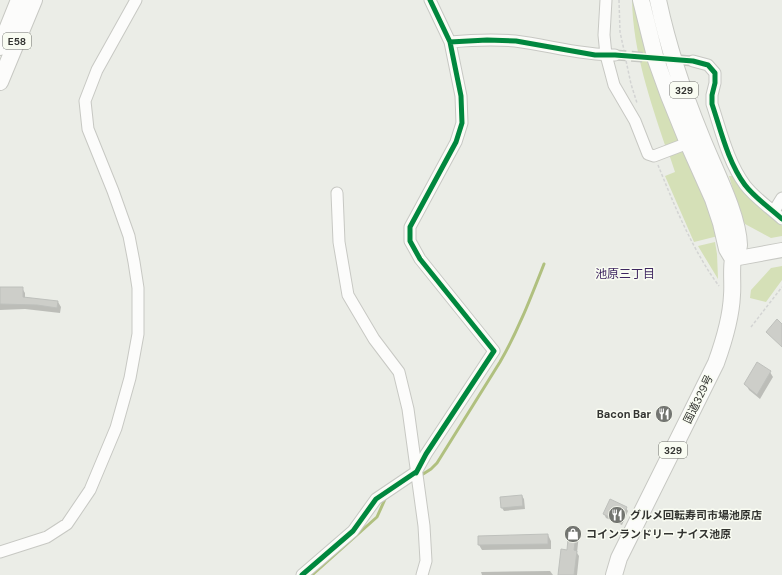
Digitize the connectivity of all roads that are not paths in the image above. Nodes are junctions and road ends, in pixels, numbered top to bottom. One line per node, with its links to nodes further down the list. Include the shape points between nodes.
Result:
1 (20, 0): 9 (highway, E58)
2 (34, 0): 12 (highway, E58)
3 (136, 0): 22 (street, via 97,70 85,101 88,129 113,191 134,262 138,288 138,334 130,378 116,428 90,490 67,524 47,537)
4 (430, 0): 8 (street)
5 (606, 0): 10 (street, via 604,35)
6 (641, 0): 13 (highway, 国道329号 / 329, via 656,60)
7 (658, 0): 15 (highway, 国道329号 / 329, via 680,81)
8 (450, 42): 10 (street, via 516,41 581,53); 21 (street, via 461,96 462,123 456,142 410,227 410,241 420,259 494,351)
9 (0, 47)
10 (610, 55): 13 (street, via 614,85 635,121 648,154 654,156)
11 (693, 61): 14 (street, via 708,65 715,73 712,104)
12 (0, 82)
13 (688, 143): 20 (highway, 国道329号 / 329, via 713,199 727,249)
14 (734, 168): 15 (street); 18 (street, via 745,186)
15 (718, 177): 20 (highway, 国道329号 / 329, via 738,235 739,247)
16 (337, 193): 21 (street, via 339,242 348,296 374,339 399,372 408,409)
17 (782, 198): 18 (street)
18 (778, 215)
19 (782, 250): 20 (main road)
20 (733, 259): 25 (highway, 国道329号 / 329, via 731,310 716,363 619,558)
21 (416, 472): 23 (street, via 376,499 354,531); 24 (street, via 424,526 426,561)
22 (0, 552)
23 (302, 575)
24 (422, 575)
25 (614, 575)

